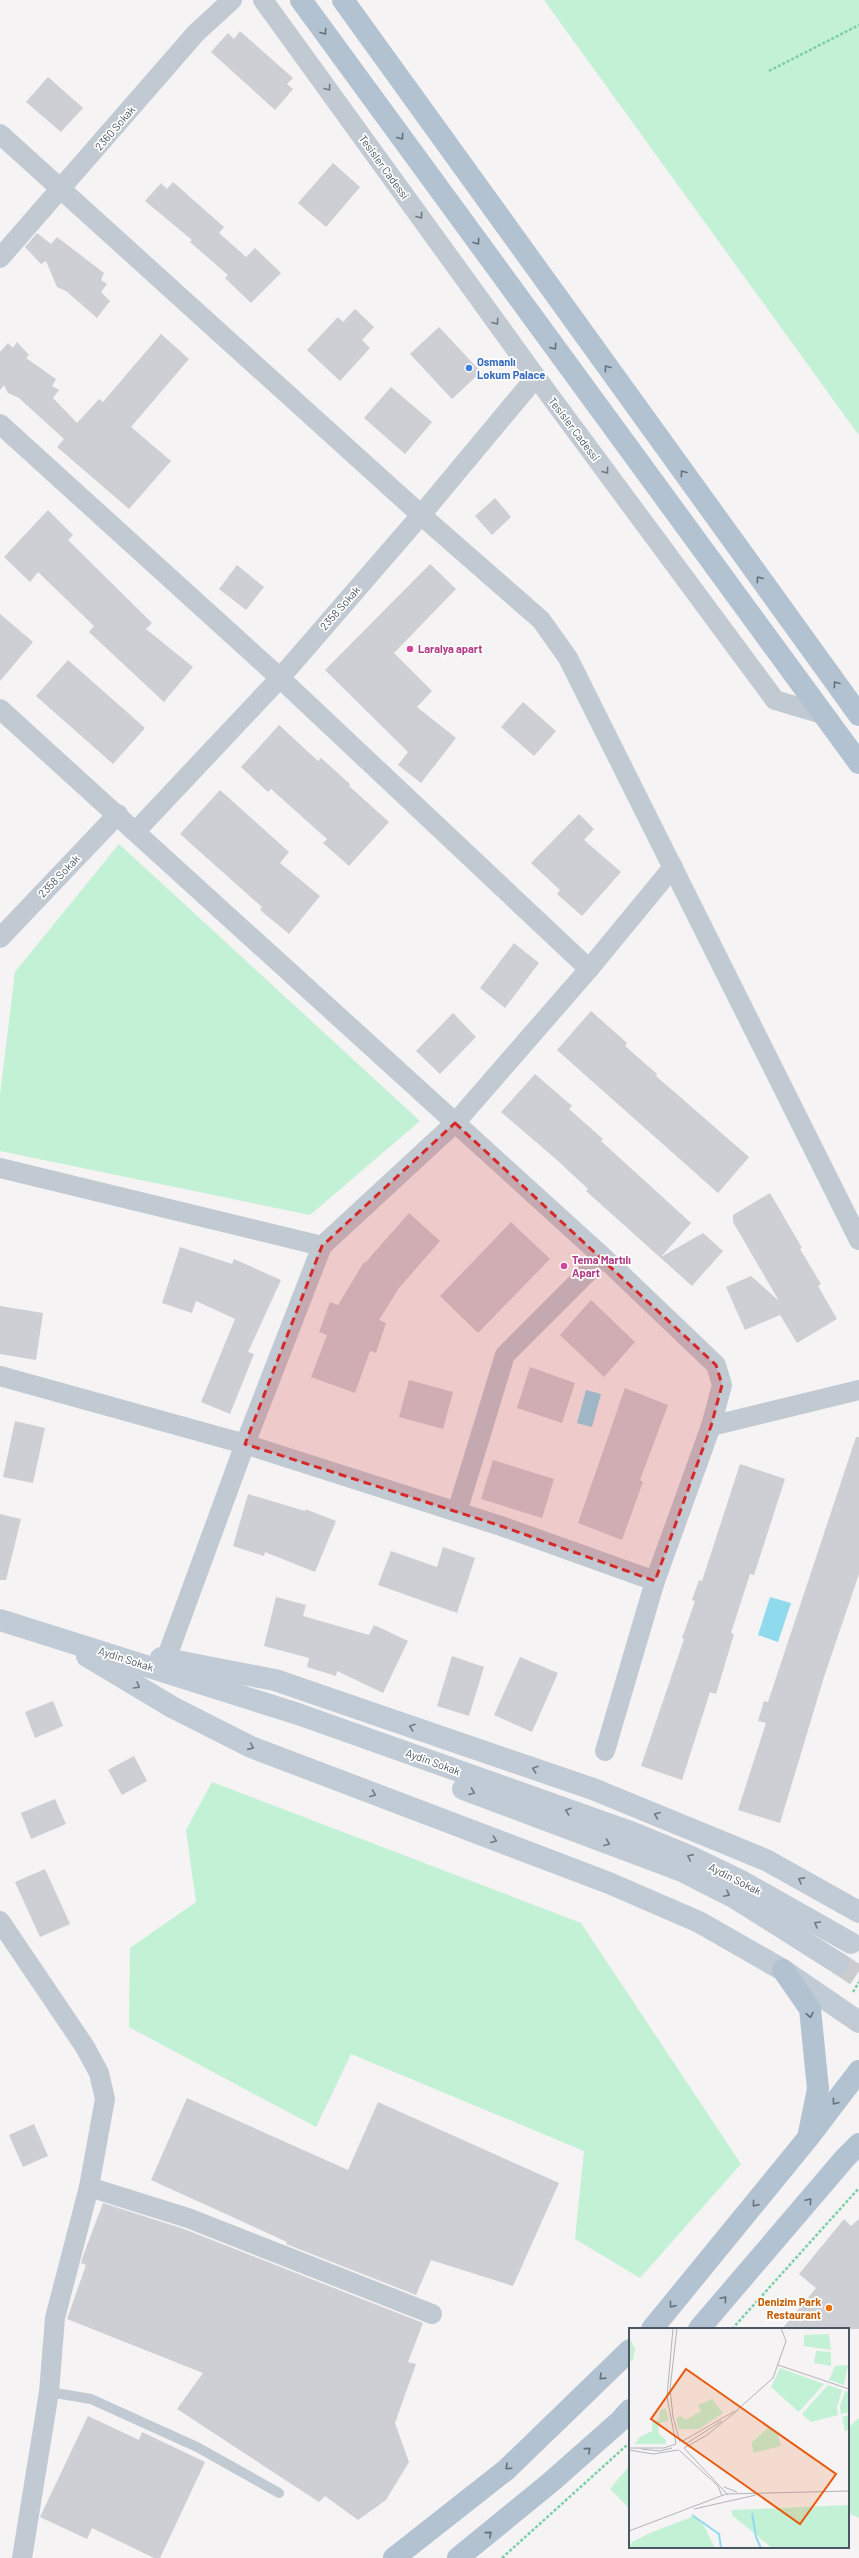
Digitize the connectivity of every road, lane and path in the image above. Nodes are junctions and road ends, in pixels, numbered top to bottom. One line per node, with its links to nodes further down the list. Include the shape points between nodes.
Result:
1 (232, 0): 8 (street, 2360 Sokak, via 196,33)
2 (263, 0): 10 (street, Tesisler Cadessi, one-way to 10)
3 (301, 0): 15 (main road, one-way to 15)
4 (343, 0): 16 (main road, one-way to 4)
5 (859, 25): 6 (path)
6 (769, 70)
7 (0, 134): 8 (street)
8 (62, 189): 9 (street, 2360 Sokak); 12 (street)
9 (0, 258)
10 (536, 377): 12 (street, 2358 Sokak); 15 (street, Tesisler Cadessi, one-way to 15, via 775,700)
11 (0, 424): 13 (street)
12 (421, 515): 13 (street, 2358 Sokak); 20 (street, via 541,620 568,658)
13 (280, 678): 19 (street, 2358 Sokak); 22 (street)
14 (0, 709): 18 (street)
15 (822, 714): 17 (main road)
16 (859, 715)
17 (859, 763)
18 (118, 814): 19 (street); 21 (street, 2358 Sokak)
19 (136, 831): 23 (street)
20 (673, 867): 22 (street); 25 (street)
21 (0, 938)
22 (589, 969): 23 (street)
23 (455, 1123): 26 (street); 27 (street)
24 (0, 1168): 26 (street)
25 (859, 1240)
26 (322, 1246): 31 (street)
27 (603, 1257): 30 (street, via 716,1365 722,1385); 32 (street, via 505,1355)
28 (0, 1376): 31 (street)
29 (859, 1390): 30 (street)
30 (711, 1426): 33 (street)
31 (245, 1444): 32 (street); 36 (street)
32 (457, 1512): 33 (street)
33 (655, 1580): 37 (street)
34 (0, 1620): 35 (street, Aydin Sokak)
35 (56, 1636): 36 (street); 40 (street, Aydin Sokak, one-way to 35, via 743,1882 690,1856 628,1831 298,1714); 41 (street, one-way to 41, via 682,1871 735,1898); 42 (street, one-way to 42, via 172,1707 251,1747 609,1883 699,1922)
36 (166, 1659): 38 (street, one-way to 36, via 766,1860 593,1789 275,1680)
37 (605, 1751)
38 (859, 1912)
39 (0, 1921): 47 (street, via 99,2073 105,2099)
40 (851, 1943)
41 (838, 1963)
42 (783, 1970): 43 (street); 45 (main road, one-way to 45, via 810,2009 818,2089)
43 (859, 2022)
44 (859, 2071): 45 (main road, one-way to 45)
45 (808, 2138): 50 (main road, one-way to 50)
46 (859, 2144): 51 (main road, one-way to 46)
47 (89, 2187): 49 (street, via 188,2218); 54 (street, via 55,2318)
48 (859, 2188): 52 (path)
49 (432, 2314)
50 (653, 2328)
51 (700, 2328)
52 (733, 2328)
53 (629, 2351): 59 (main road, one-way to 59, via 506,2470)
54 (49, 2392): 57 (lane, via 91,2400 197,2447); 58 (street)
55 (629, 2411): 60 (main road, one-way to 55, via 551,2482)
56 (629, 2443): 61 (path)
57 (279, 2493)
58 (22, 2558)
59 (394, 2558)
60 (458, 2558)
61 (502, 2558)

